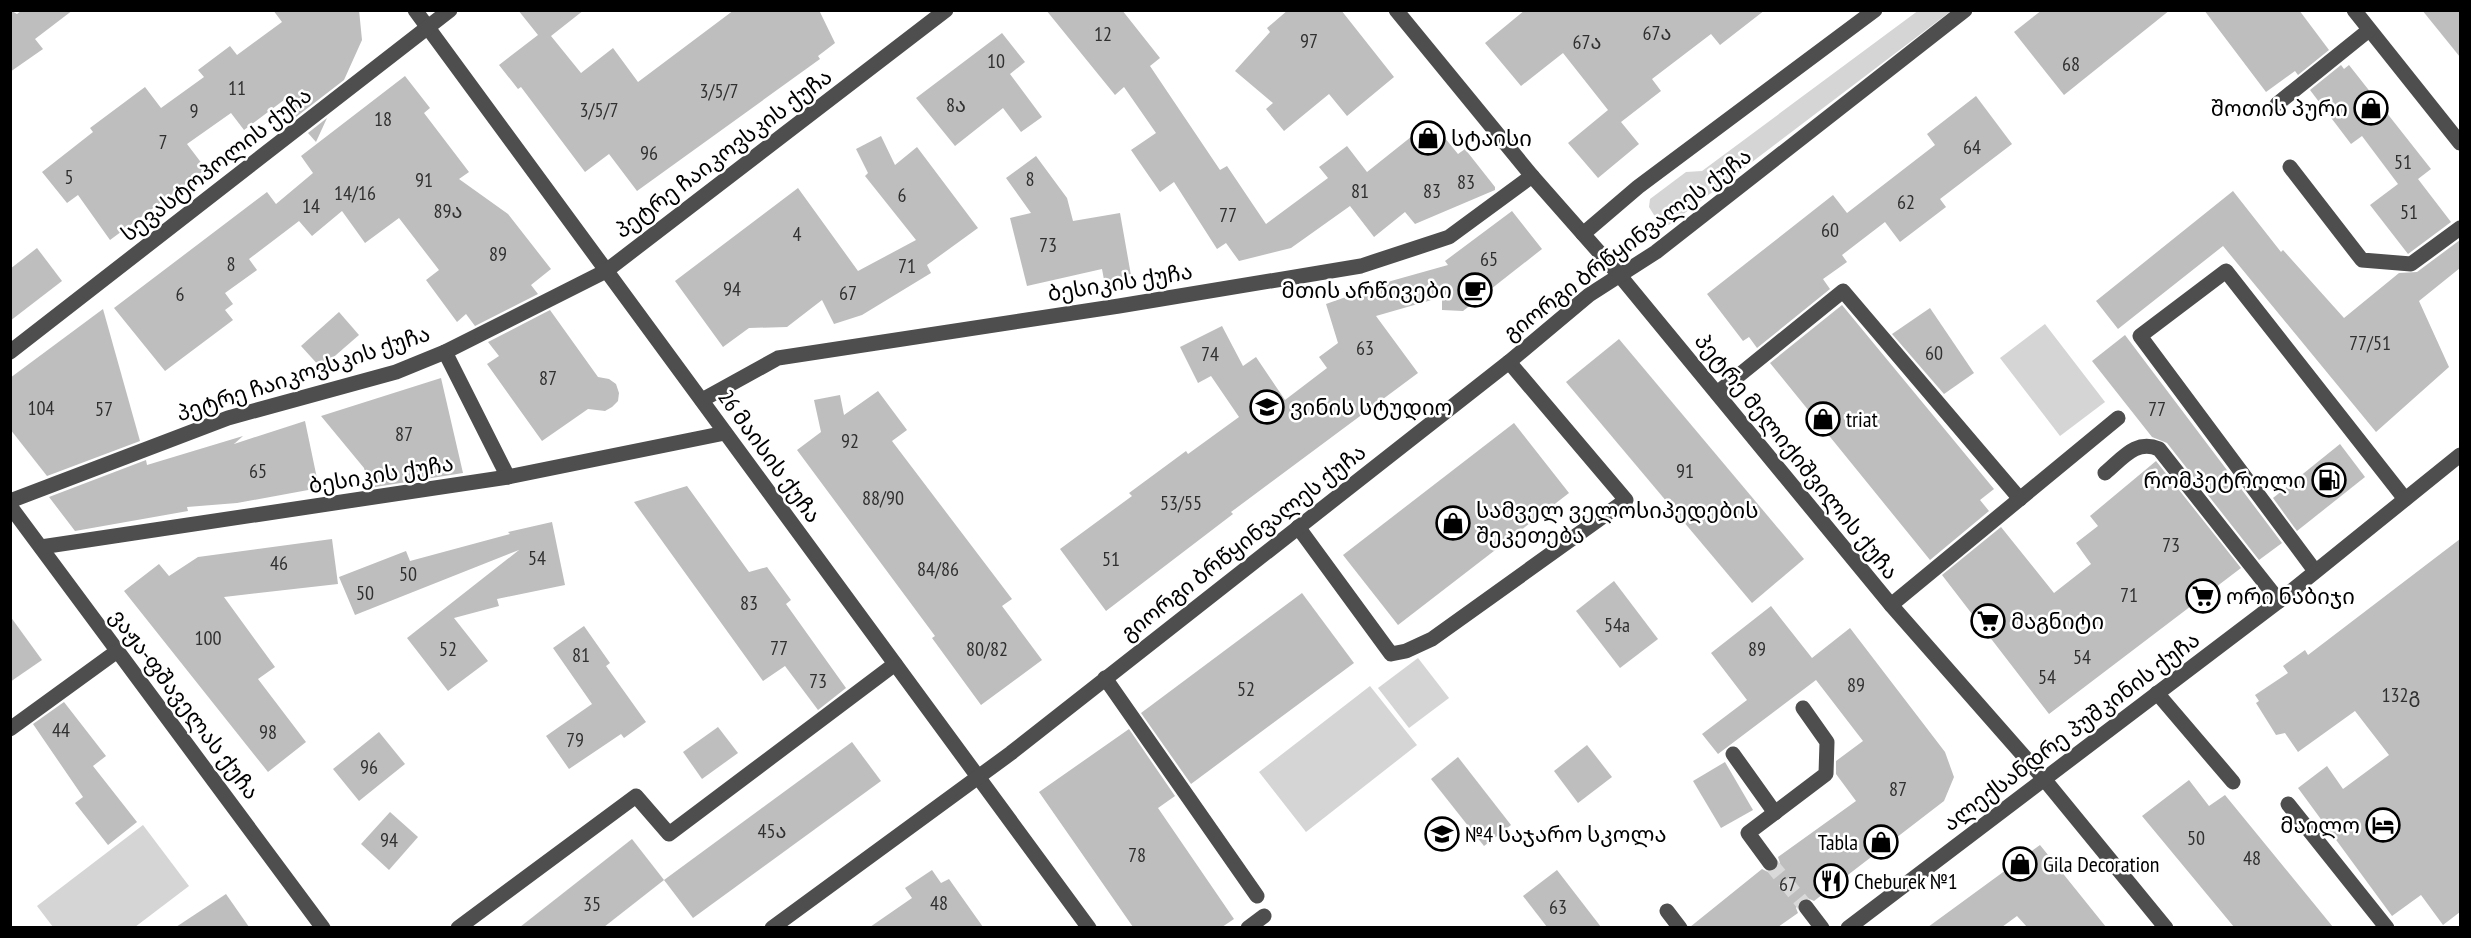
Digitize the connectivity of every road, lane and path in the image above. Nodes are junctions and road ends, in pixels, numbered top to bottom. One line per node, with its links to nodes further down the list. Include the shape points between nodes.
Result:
1 (415, 10): 8 (street, 26 მაისის ქუჩა)
2 (450, 10): 8 (street, სევასტოპოლის ქუჩა)
3 (946, 10): 16 (street, პეტრე ჩაიკოვსკის ქუჩა)
4 (1396, 10): 13 (street, პეტრე მელიქიშვილის ქუჩა)
5 (1875, 10): 15 (street, გიორგი ბრწყინვალეს ქუჩა, via 1638,188)
6 (1965, 10): 17 (street, გიორგი ბრწყინვალეს ქუჩა)
7 (2354, 10): 9 (street)
8 (428, 28): 16 (street, 26 მაისის ქუჩა); 18 (street, სევასტოპოლის ქუჩა)
9 (2369, 30): 10 (street); 11 (street)
10 (2277, 104)
11 (2460, 143)
12 (2290, 167): 14 (street, via 2362,260 2411,264)
13 (1532, 176): 15 (street, პეტრე მელიქიშვილის ქუჩა); 22 (street, ბესიკის ქუჩა, via 1449,237 1361,266 778,358)
14 (2460, 228)
15 (1583, 234): 17 (street, პეტრე მელიქიშვილის ქუჩა)
16 (606, 271): 19 (street, პეტრე ჩაიკოვსკის ქუჩა); 22 (street, 26 მაისის ქუჩა)
17 (1621, 277): 20 (street, გიორგი ბრწყინვალეს ქუჩა, via 1589,295); 21 (street, პეტრე მელიქიშვილის ქუჩა)
18 (10, 352)
19 (445, 352): 27 (street); 30 (street, პეტრე ჩაიკოვსკის ქუჩა, via 396,372 228,418)
20 (1509, 362): 32 (street, გიორგი ბრწყინვალეს ქუჩა); 32 (street, via 1626,500 1431,639 1391,654)
21 (1717, 393): 28 (street, via 1843,291); 36 (street, პეტრე მელიქიშვილის ქუჩა)
22 (702, 400): 24 (street, 26 მაისის ქუჩა)
23 (2118, 418): 28 (street)
24 (725, 433): 27 (street, ბესიკის ქუჩა); 38 (street, 26 მაისის ქუჩა)
25 (2460, 455): 29 (street, ალექსანდრე პუშკინის ქუჩა)
26 (2105, 473): 35 (street, via 2138,445 2160,449)
27 (508, 477): 33 (street, ბესიკის ქუჩა)
28 (2020, 499): 36 (street)
29 (2405, 499): 34 (street, ალექსანდრე პუშკინის ქუჩა); 34 (street, via 2226,271 2140,336)
30 (10, 501)
31 (10, 506): 33 (street, ვაჟა-ფშაველას ქუჩა)
32 (1298, 527): 39 (street, გიორგი ბრწყინვალეს ქუჩა)
33 (41, 547): 37 (street, ვაჟა-ფშაველას ქუჩა)
34 (2315, 570): 35 (street, ალექსანდრე პუშკინის ქუჩა)
35 (2279, 601): 40 (street, ალექსანდრე პუშკინის ქუჩა)
36 (1891, 605): 45 (street, პეტრე მელიქიშვილის ქუჩა)
37 (116, 652): 42 (street); 54 (street, ვაჟა-ფშაველას ქუჩა)
38 (895, 664): 44 (street, 26 მაისის ქუჩა); 55 (street, via 669,834 636,796)
39 (1105, 678): 44 (street, გიორგი ბრწყინვალეს ქუჩა); 50 (street)
40 (2157, 693): 45 (street, ალექსანდრე პუშკინის ქუჩა); 46 (street)
41 (1803, 708): 48 (street, via 1827,742 1826,774)
42 (10, 729)
43 (1733, 754): 48 (street)
44 (977, 777): 56 (street, გიორგი ბრწყინვალეს ქუჩა); 57 (street, 26 მაისის ქუჩა)
45 (2044, 780): 61 (street, ალექსანდრე პუშკინის ქუჩა); 62 (street, პეტრე მელიქიშვილის ქუჩა)
46 (2233, 782)
47 (2288, 804): 63 (street)
48 (1775, 813): 49 (street, via 1748,833)
49 (1770, 862)
50 (1257, 896)
51 (1806, 907): 60 (street)
52 (1667, 911): 59 (street)
53 (1264, 916): 58 (street)
54 (323, 927)
55 (458, 927)
56 (772, 927)
57 (1089, 927)
58 (1248, 927)
59 (1680, 927)
60 (1821, 927)
61 (1848, 927)
62 (2166, 927)
63 (2386, 927)

